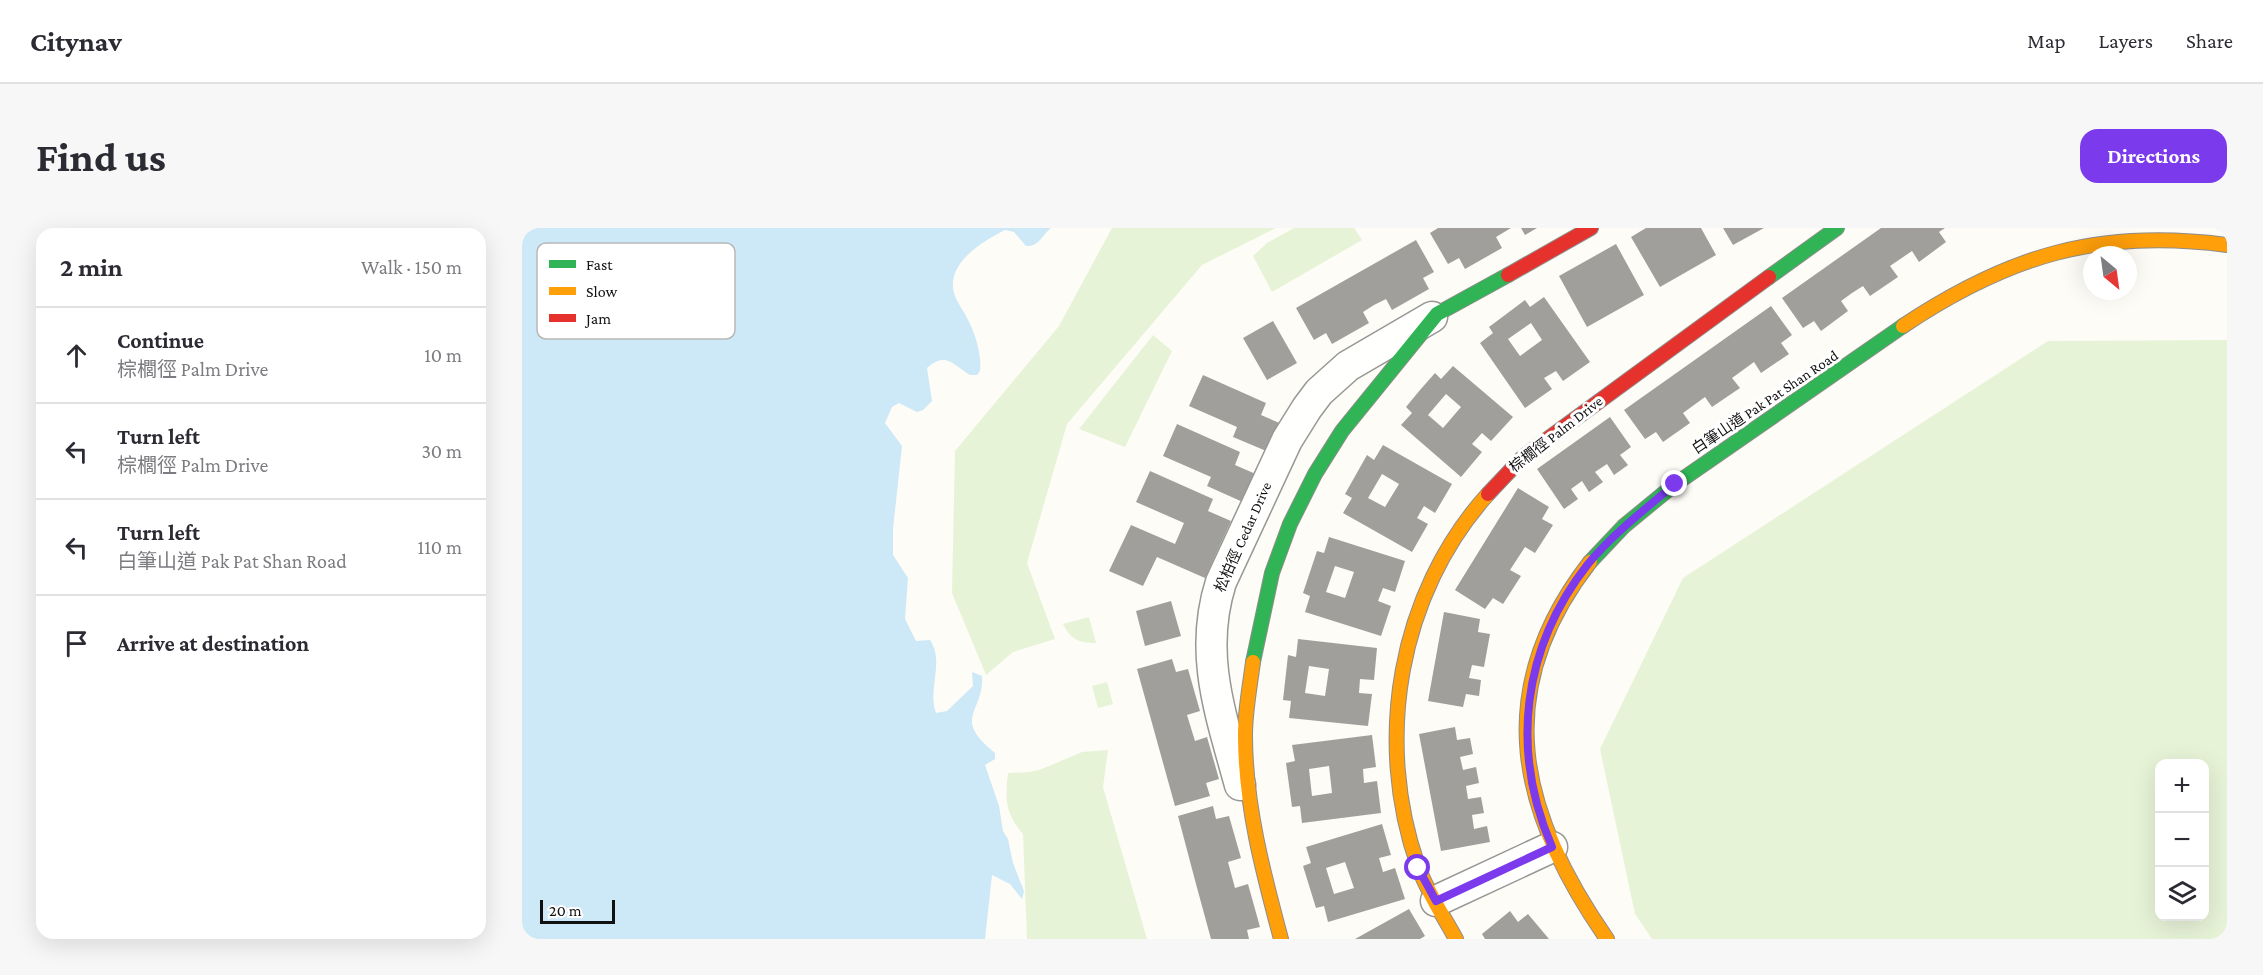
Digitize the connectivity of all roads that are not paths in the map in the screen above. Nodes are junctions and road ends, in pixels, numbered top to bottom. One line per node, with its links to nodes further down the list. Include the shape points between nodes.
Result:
1 (1591, 228): 4 (street, 松柏徑 Cedar Drive)
2 (1837, 228): 7 (street, 棕櫚徑 Palm Drive, via 1523,457 1484,497 1451,543 1425,593 1414,625 1397,702 1395,758 1403,814 1418,868)
3 (2227, 245): 5 (street, 白筆山道 Pak Pat Shan Road, via 2174,233 2109,233 2063,243 2012,262 1928,310 1694,470 1625,526 1575,582 1549,628 1535,669 1529,696 1527,750 1534,800)
4 (1437, 314): 6 (street, 松柏徑 Cedar Drive, via 1362,404 1328,453 1301,500 1272,573 1253,658 1245,735 1249,795); 6 (street, 松柏徑 Cedar Drive, via 1357,360 1319,392 1287,440 1219,589 1210,649 1214,685)
5 (1552, 847): 7 (street); 10 (street, 白筆山道 Pak Pat Shan Road, via 1581,902)
6 (1261, 866): 8 (street, 松柏徑 Cedar Drive)
7 (1436, 901): 9 (street, 棕櫚徑 Palm Drive)
8 (1281, 939)
9 (1456, 939)
10 (1607, 939)

